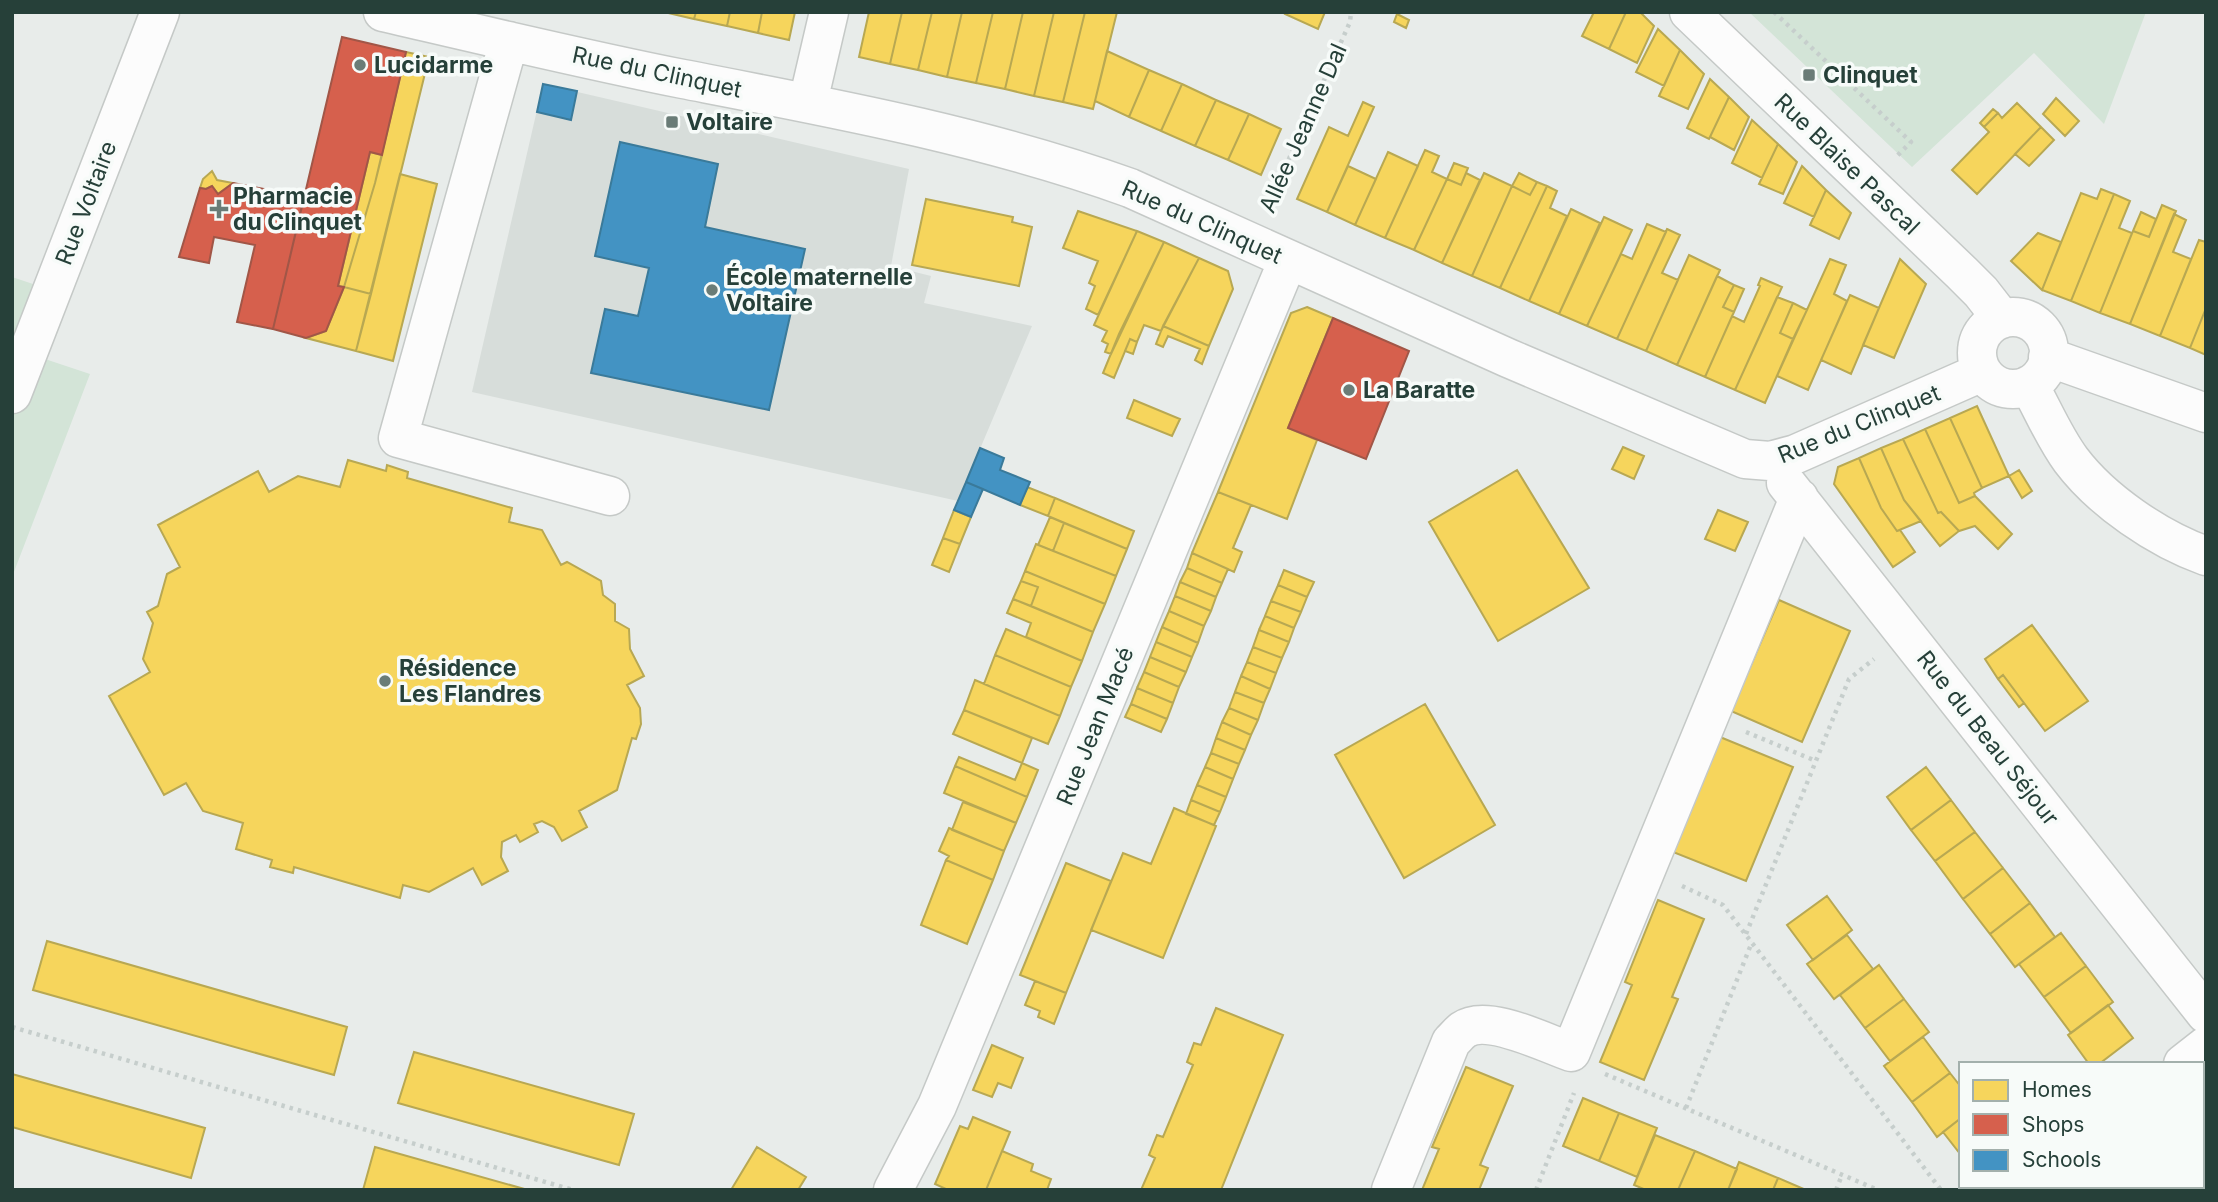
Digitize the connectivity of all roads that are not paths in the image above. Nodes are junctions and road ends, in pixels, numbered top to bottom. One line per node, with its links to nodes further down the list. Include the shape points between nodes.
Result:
1 (160, 12): 11 (street, Rue Voltaire)
2 (383, 12): 5 (street, Rue du Clinquet)
3 (829, 12): 6 (street)
4 (1689, 12): 8 (street, Rue Blaise Pascal, via 1981,292)
5 (509, 41): 6 (street, Rue du Clinquet); 14 (street, via 398,438)
6 (808, 102): 7 (street, Rue du Clinquet, via 1073,168 1130,188)
7 (1288, 260): 13 (street, Rue du Clinquet, via 1734,455); 20 (street, Rue Jean Macé, via 937,1106)
8 (2002, 319): 9 (street, via 2020,318 2036,325 2046,339); 10 (street, via 1980,337 1977,355)
9 (2039, 371): 10 (street, via 2024,387 2006,388); 12 (street); 16 (street, via 2071,460 2116,505)
10 (1982, 372): 13 (street, Rue du Clinquet, via 1816,446)
11 (12, 394)
12 (2206, 413)
13 (1770, 461): 15 (street, Rue du Beau Séjour)
14 (610, 496)
15 (1799, 498): 17 (street, Rue du Beau Séjour); 21 (street, via 1646,871 1578,1059 1495,1025 1464,1029 1451,1042)
16 (2206, 556)
17 (2206, 1014)
18 (2206, 1046): 19 (street)
19 (2186, 1062)
20 (893, 1190)
21 (1391, 1190)

